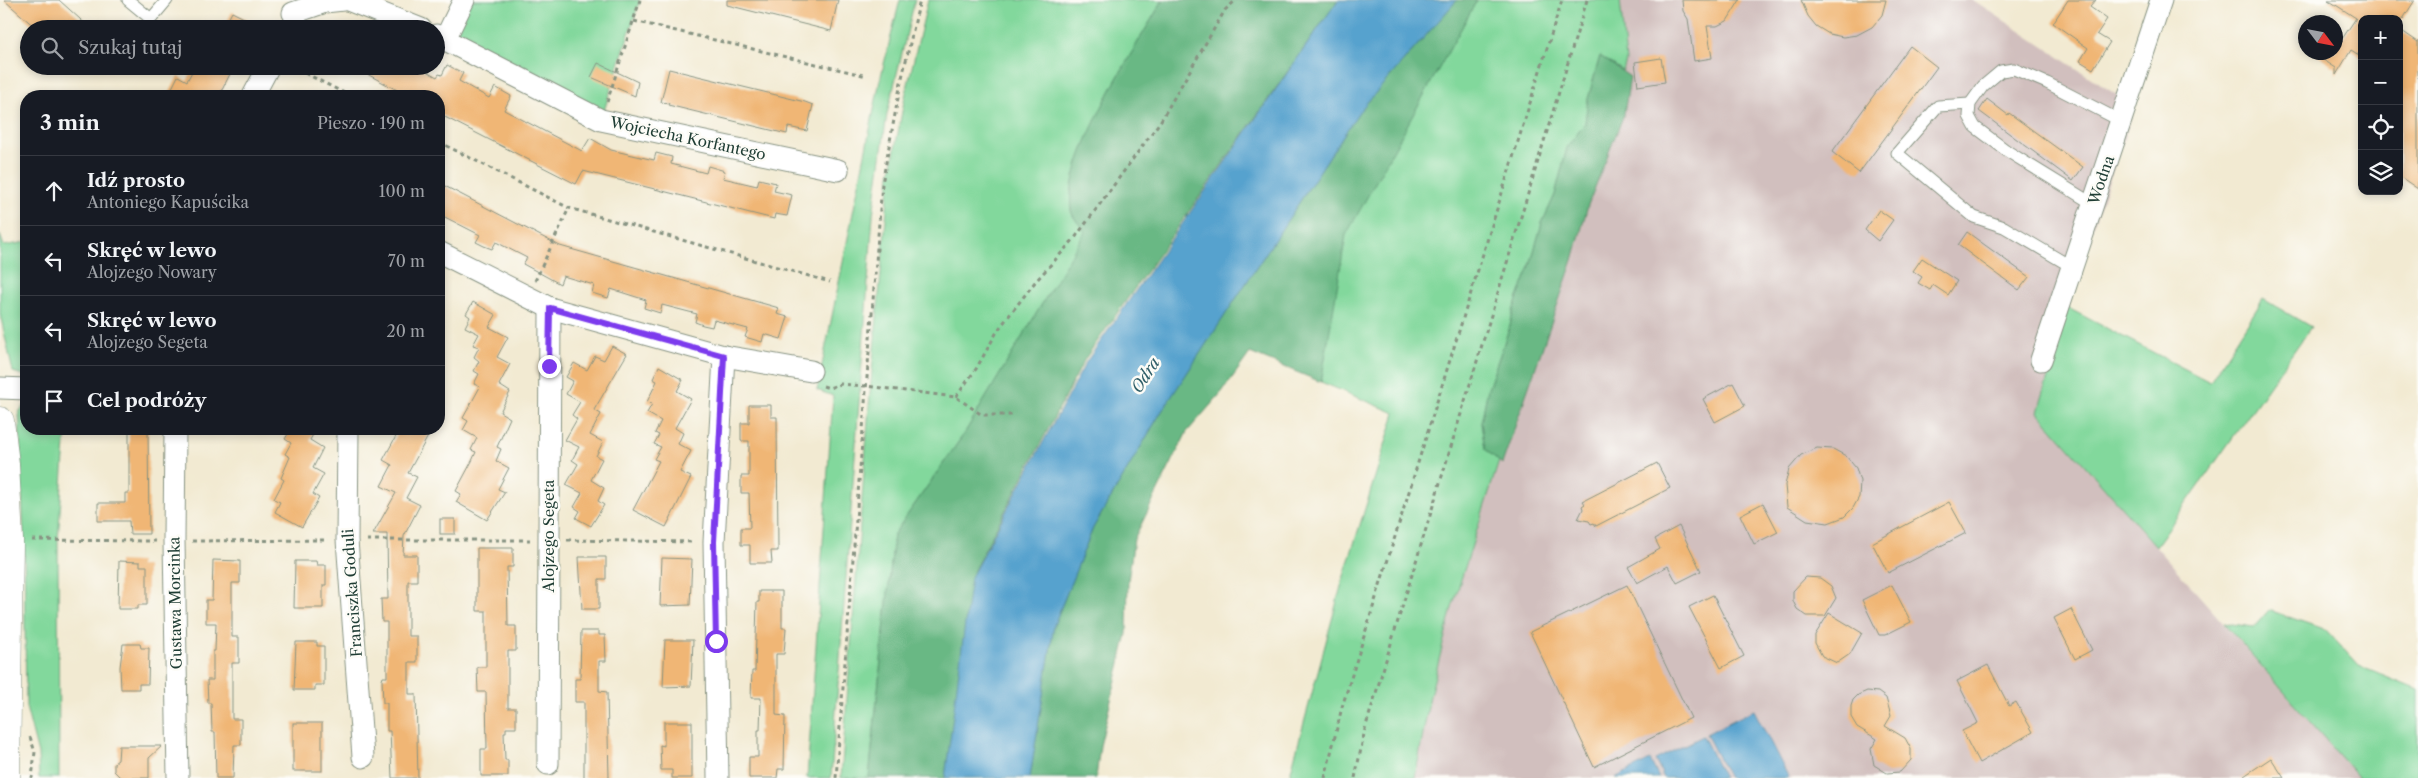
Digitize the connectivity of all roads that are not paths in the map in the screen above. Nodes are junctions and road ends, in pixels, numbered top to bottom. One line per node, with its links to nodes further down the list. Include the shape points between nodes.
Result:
1 (128, 0): 2 (lane, via 151,19)
2 (167, 0)
3 (343, 0): 7 (street, via 324,2)
4 (348, 0): 8 (street)
5 (464, 0): 9 (street)
6 (2161, 0): 14 (street, Wodna)
7 (290, 14)
8 (398, 20)
9 (445, 31)
10 (445, 39): 15 (street, Wojciecha Korfantego, via 601,120)
11 (264, 75): 12 (street)
12 (255, 90)
13 (1970, 104): 14 (lane, via 1995,76 2014,69); 16 (lane, via 1969,116 1975,127); 18 (lane, via 1938,106 1897,153 1974,217 2004,227)
14 (2120, 121): 16 (street, Wodna)
15 (838, 170)
16 (2092, 204): 18 (street, Wodna)
17 (445, 255): 19 (street)
18 (2072, 266): 21 (street, Wodna)
19 (550, 308): 20 (street); 29 (street, Alojzego Segeta)
20 (724, 356): 22 (street); 32 (street, via 714,542)
21 (2041, 360)
22 (811, 371)
23 (0, 388): 24 (street)
24 (20, 389)
25 (0, 421): 30 (street, via 8,540)
26 (175, 435): 31 (street, Gustawa Morcinka)
27 (348, 435): 28 (street, Franciszka Goduli, via 347,540)
28 (363, 757)
29 (548, 764)
30 (6, 778)
31 (178, 778)
32 (718, 778)

